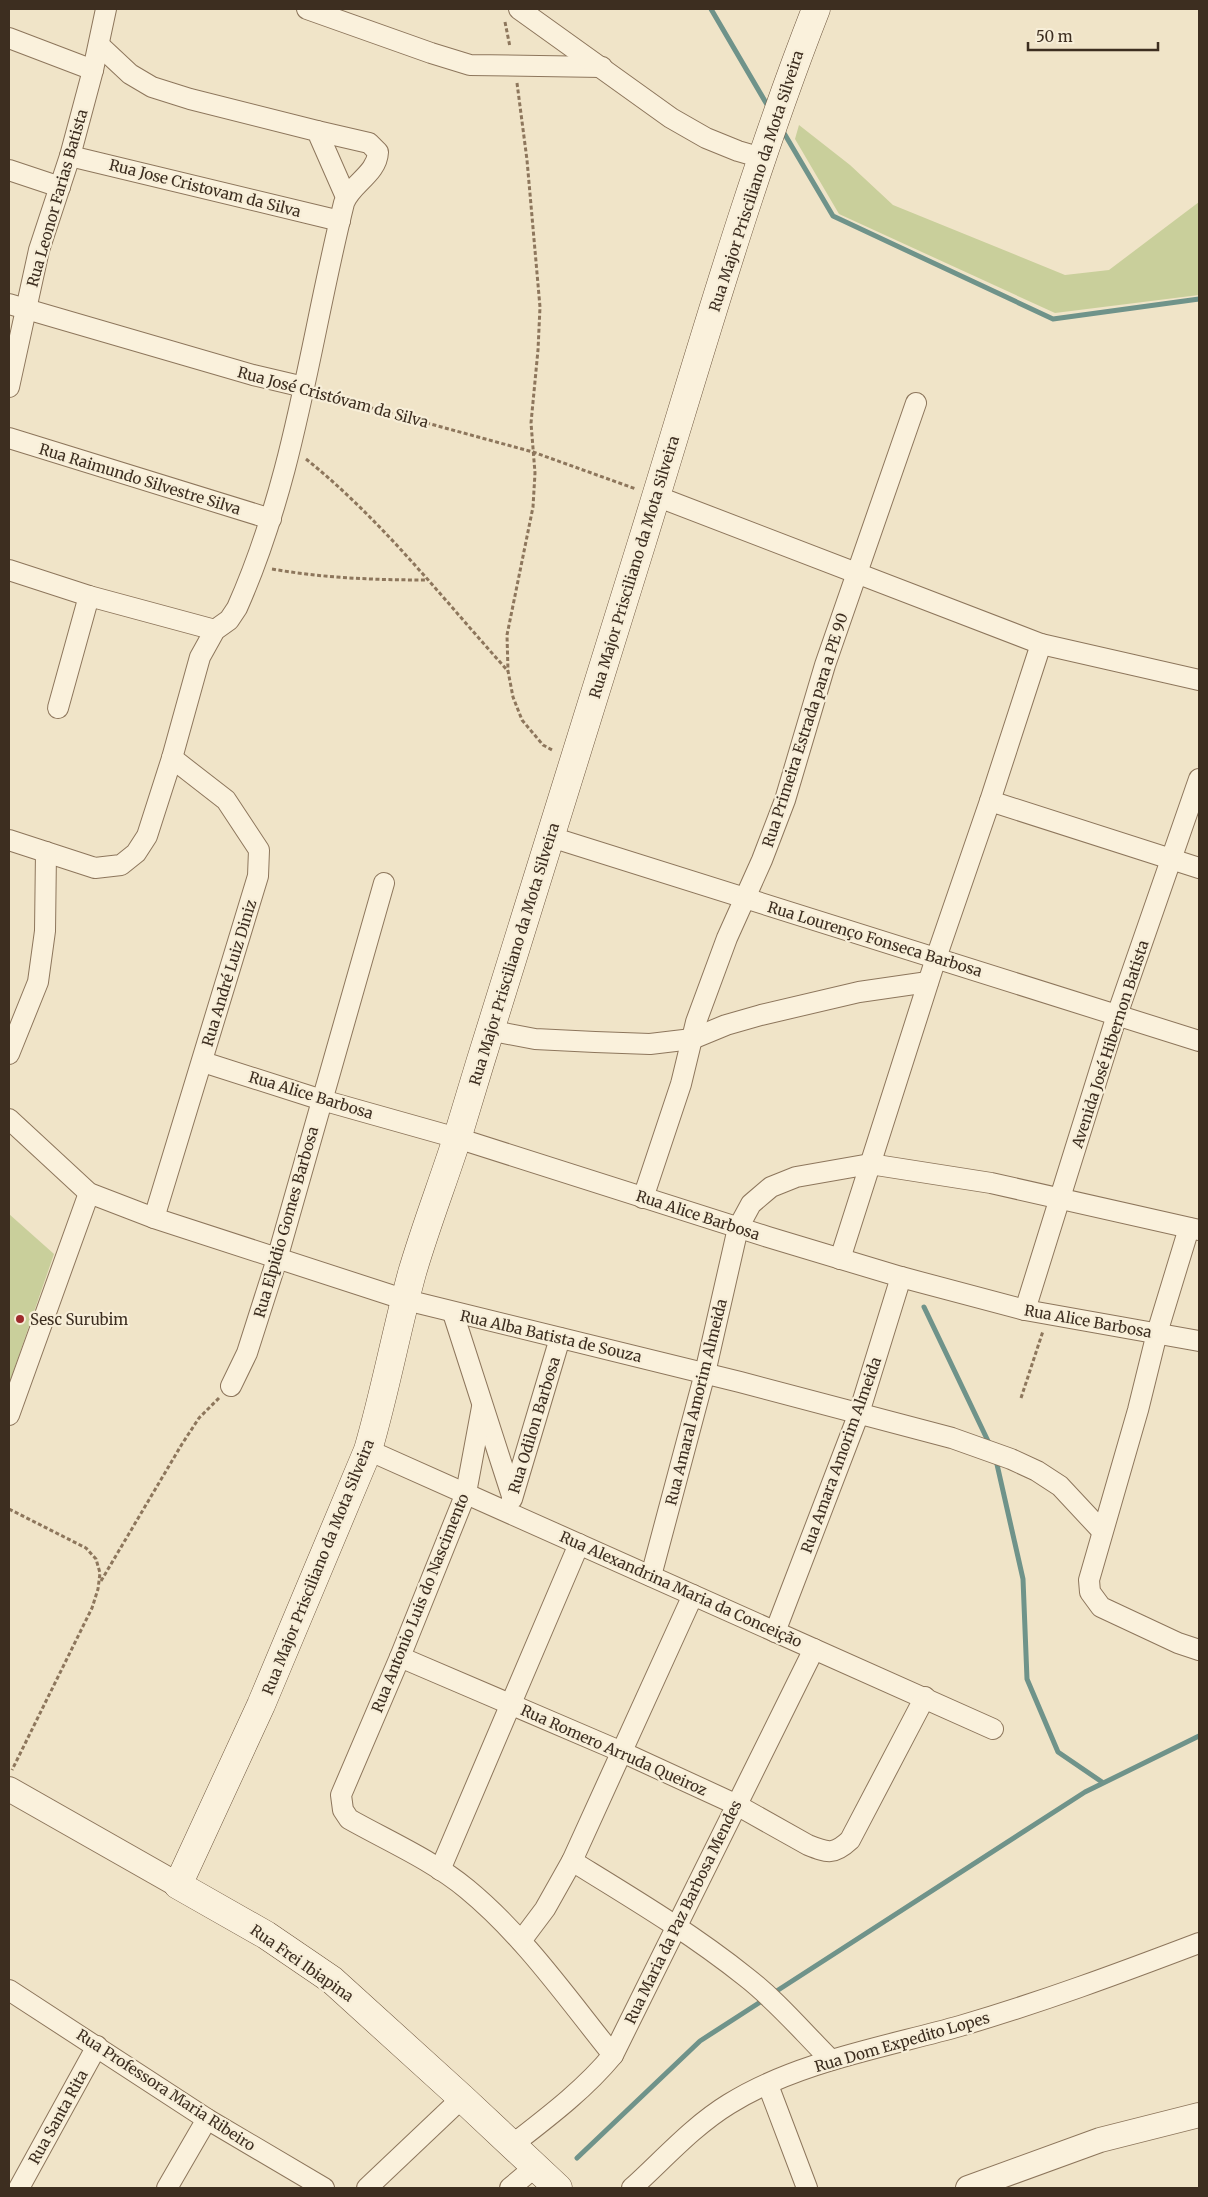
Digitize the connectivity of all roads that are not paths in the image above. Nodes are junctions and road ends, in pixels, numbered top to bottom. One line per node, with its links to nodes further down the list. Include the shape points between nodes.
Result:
1 (106, 9): 6 (street, Rua Leonor Farias Batista)
2 (307, 9): 7 (street, via 470,65)
3 (816, 9): 10 (main road, Rua Major Prisciliano da Mota Silveira)
4 (512, 13): 7 (street)
5 (9, 38): 8 (street)
6 (99, 45): 8 (street, Rua Leonor Farias Batista); 9 (street, via 130,74 152,86 190,100)
7 (602, 67): 10 (street, via 671,118 706,138 738,151)
8 (93, 70): 11 (street, Rua Leonor Farias Batista)
9 (317, 131): 14 (street); 14 (street, via 369,143 378,152 373,168)
10 (766, 148): 21 (main road, Rua Major Prisciliano da Mota Silveira)
11 (70, 156): 13 (street, Rua Leonor Farias Batista); 15 (street, Rua Jose Cristovam da Silva)
12 (9, 170): 13 (street)
13 (60, 186): 16 (street, Rua Leonor Farias Batista)
14 (346, 196): 15 (street)
15 (340, 221): 18 (street)
16 (18, 307): 17 (street, Rua Leonor Farias Batista); 18 (street, Rua José Cristóvam da Silva)
17 (9, 387)
18 (304, 387): 22 (street, via 292,447)
19 (916, 403): 24 (street, Rua Primeira Estrada para a PE 90)
20 (9, 438): 22 (street, Rua Raimundo Silvestre Silva)
21 (656, 496): 24 (street); 33 (main road, Rua Major Prisciliano da Mota Silveira)
22 (271, 519): 26 (street, via 236,608 229,620)
23 (9, 570): 25 (street)
24 (857, 572): 27 (street); 39 (street, Rua Primeira Estrada para a PE 90, via 825,665 785,800)
25 (89, 596): 26 (street); 29 (street)
26 (215, 630): 30 (street, via 200,657)
27 (1041, 644): 28 (street); 32 (street)
28 (1199, 680)
29 (58, 708)
30 (172, 758): 35 (street, via 147,836 136,853 121,865 95,868); 47 (street, Rua André Luiz Diniz, via 226,800 259,850 258,876)
31 (1199, 779): 36 (street, Avenida José Hibernon Batista)
32 (990, 801): 36 (street); 40 (street)
33 (550, 837): 39 (street, Rua Lourenço Fonseca Barbosa); 43 (main road, Rua Major Prisciliano da Mota Silveira)
34 (9, 840): 35 (street)
35 (46, 852): 46 (street, via 44,931 38,982)
36 (1173, 859): 37 (street); 42 (street, Avenida José Hibernon Batista)
37 (1199, 868)
38 (384, 883): 48 (street, Rua Elpidio Gomes Barbosa)
39 (744, 898): 40 (street, Rua Lourenço Fonseca Barbosa); 44 (street, Rua Primeira Estrada para a PE 90, via 726,938)
40 (936, 958): 41 (street); 42 (street, Rua Lourenço Fonseca Barbosa)
41 (928, 982): 44 (street, via 859,992 761,1015); 51 (street)
42 (1117, 1015): 45 (street, Rua Lourenço Fonseca Barbosa); 54 (street, Avenida José Hibernon Batista)
43 (488, 1030): 44 (street, via 535,1039 595,1042 650,1044); 50 (main road, Rua Major Prisciliano da Mota Silveira)
44 (692, 1039): 53 (street, Rua Primeira Estrada para a PE 90, via 681,1084)
45 (1199, 1041)
46 (9, 1054)
47 (203, 1062): 48 (street, Rua Alice Barbosa); 55 (street, Rua André Luiz Diniz)
48 (322, 1100): 50 (street, Rua Alice Barbosa); 58 (street, Rua Elpidio Gomes Barbosa)
49 (9, 1119): 52 (street, Rua Alba Batista de Souza)
50 (457, 1138): 53 (street, Rua Alice Barbosa); 61 (main road, Rua Major Prisciliano da Mota Silveira, via 412,1272)
51 (870, 1164): 54 (street, Rua Amaral Amorim Almeida, via 991,1183); 56 (street, Rua Amaral Amorim Almeida, via 796,1177 771,1187 751,1204); 59 (street)
52 (89, 1193): 55 (street, Rua Alba Batista de Souza); 71 (street)
53 (643, 1198): 56 (street, Rua Alice Barbosa)
54 (1060, 1199): 57 (street, Rua Amaral Amorim Almeida); 62 (street, Avenida José Hibernon Batista)
55 (154, 1218): 58 (street, Rua Alba Batista de Souza)
56 (738, 1228): 59 (street, Rua Alice Barbosa); 67 (street, Rua Amaral Amorim Almeida)
57 (1194, 1229): 64 (street)
58 (277, 1259): 61 (street, Rua Alba Batista de Souza); 68 (street, Rua Elpidio Gomes Barbosa, via 247,1353)
59 (840, 1259): 60 (street, Rua Alice Barbosa)
60 (901, 1277): 62 (street, Rua Alice Barbosa); 70 (street, Rua Amara Amorim Almeida)
61 (406, 1300): 63 (street, Rua Alba Batista de Souza); 72 (main road, Rua Major Prisciliano da Mota Silveira)
62 (1025, 1310): 64 (street, Rua Alice Barbosa)
63 (453, 1313): 65 (street, Rua Alba Batista de Souza); 69 (street)
64 (1157, 1333): 66 (street, Rua Alice Barbosa); 75 (street)
65 (560, 1338): 67 (street, Rua Alba Batista de Souza); 74 (street, Rua Odilon Barbosa)
66 (1199, 1341)
67 (705, 1374): 70 (street, Rua Alba Batista de Souza); 77 (street, Rua Amaral Amorim Almeida)
68 (231, 1386)
69 (482, 1407): 73 (street, Rua Antonio Luis do Nascimento); 74 (street)
70 (859, 1413): 75 (street, Rua Alba Batista de Souza, via 952,1438 1037,1471 1060,1486); 79 (street, Rua Amara Amorim Almeida)
71 (9, 1415)
72 (368, 1450): 73 (street, Rua Alexandrina Maria da Conceição); 91 (main road, Rua Major Prisciliano da Mota Silveira, via 261,1705)
73 (466, 1493): 74 (street, Rua Alexandrina Maria da Conceição); 82 (street, Rua Antonio Luis do Nascimento)
74 (510, 1504): 76 (street, Rua Alexandrina Maria da Conceição)
75 (1102, 1531): 81 (street, via 1089,1580 1090,1592 1101,1608)
76 (579, 1544): 77 (street, Rua Alexandrina Maria da Conceição); 84 (street)
77 (651, 1576): 78 (street, Rua Alexandrina Maria da Conceição)
78 (693, 1595): 79 (street, Rua Alexandrina Maria da Conceição); 86 (street)
79 (776, 1632): 80 (street, Rua Alexandrina Maria da Conceição)
80 (814, 1649): 83 (street, Rua Alexandrina Maria da Conceição); 88 (street, Rua Maria da Paz Barbosa Mendes)
81 (1199, 1650)
82 (400, 1657): 84 (street, Rua Romero Arruda Queiroz); 90 (street, Rua Antonio Luis do Nascimento, via 341,1795 343,1810 349,1819)
83 (925, 1697): 85 (street, Rua Alexandrina Maria da Conceição); 88 (street, Rua Romero Arruda Queiroz, via 850,1840 841,1849 834,1852 808,1845)
84 (511, 1706): 86 (street, Rua Romero Arruda Queiroz); 90 (street)
85 (993, 1729)
86 (622, 1752): 88 (street, Rua Romero Arruda Queiroz); 89 (street)
87 (9, 1789): 91 (street, Rua Frei Ibiapina)
88 (735, 1804): 92 (street, Rua Maria da Paz Barbosa Mendes)
89 (572, 1862): 92 (street); 93 (street, via 545,1909)
90 (440, 1870): 93 (street, via 467,1889)
91 (178, 1885): 100 (main road, Rua Frei Ibiapina, via 266,1935 332,1980)
92 (677, 1925): 97 (street, Rua Maria da Paz Barbosa Mendes); 98 (street, via 751,1981)
93 (521, 1941): 97 (street)
94 (1199, 1943): 98 (street, Rua Dom Expedito Lopes, via 1022,2008)
95 (9, 1990): 96 (street, Rua Professora Maria Ribeiro)
96 (98, 2046): 101 (street, Rua Professora Maria Ribeiro); 105 (street, Rua Santa Rita)
97 (613, 2055): 103 (street, Rua Maria da Paz Barbosa Mendes, via 598,2074)
98 (831, 2060): 99 (street, Rua Dom Expedito Lopes)
99 (768, 2085): 111 (street, Rua Dom Expedito Lopes, via 729,2104 690,2133); 112 (street)
100 (462, 2098): 103 (main road, Rua Frei Ibiapina); 108 (street)
101 (207, 2118): 106 (street); 107 (street, Rua Professora Maria Ribeiro)
102 (1196, 2122): 113 (street, via 1100,2140)
103 (512, 2145): 104 (main road, Rua Frei Ibiapina)
104 (535, 2167): 109 (street); 110 (main road, Rua Frei Ibiapina)
105 (18, 2186)
106 (168, 2188)
107 (324, 2188)
108 (367, 2188)
109 (510, 2188)
110 (558, 2188)
111 (632, 2188)
112 (807, 2188)
113 (968, 2188)

